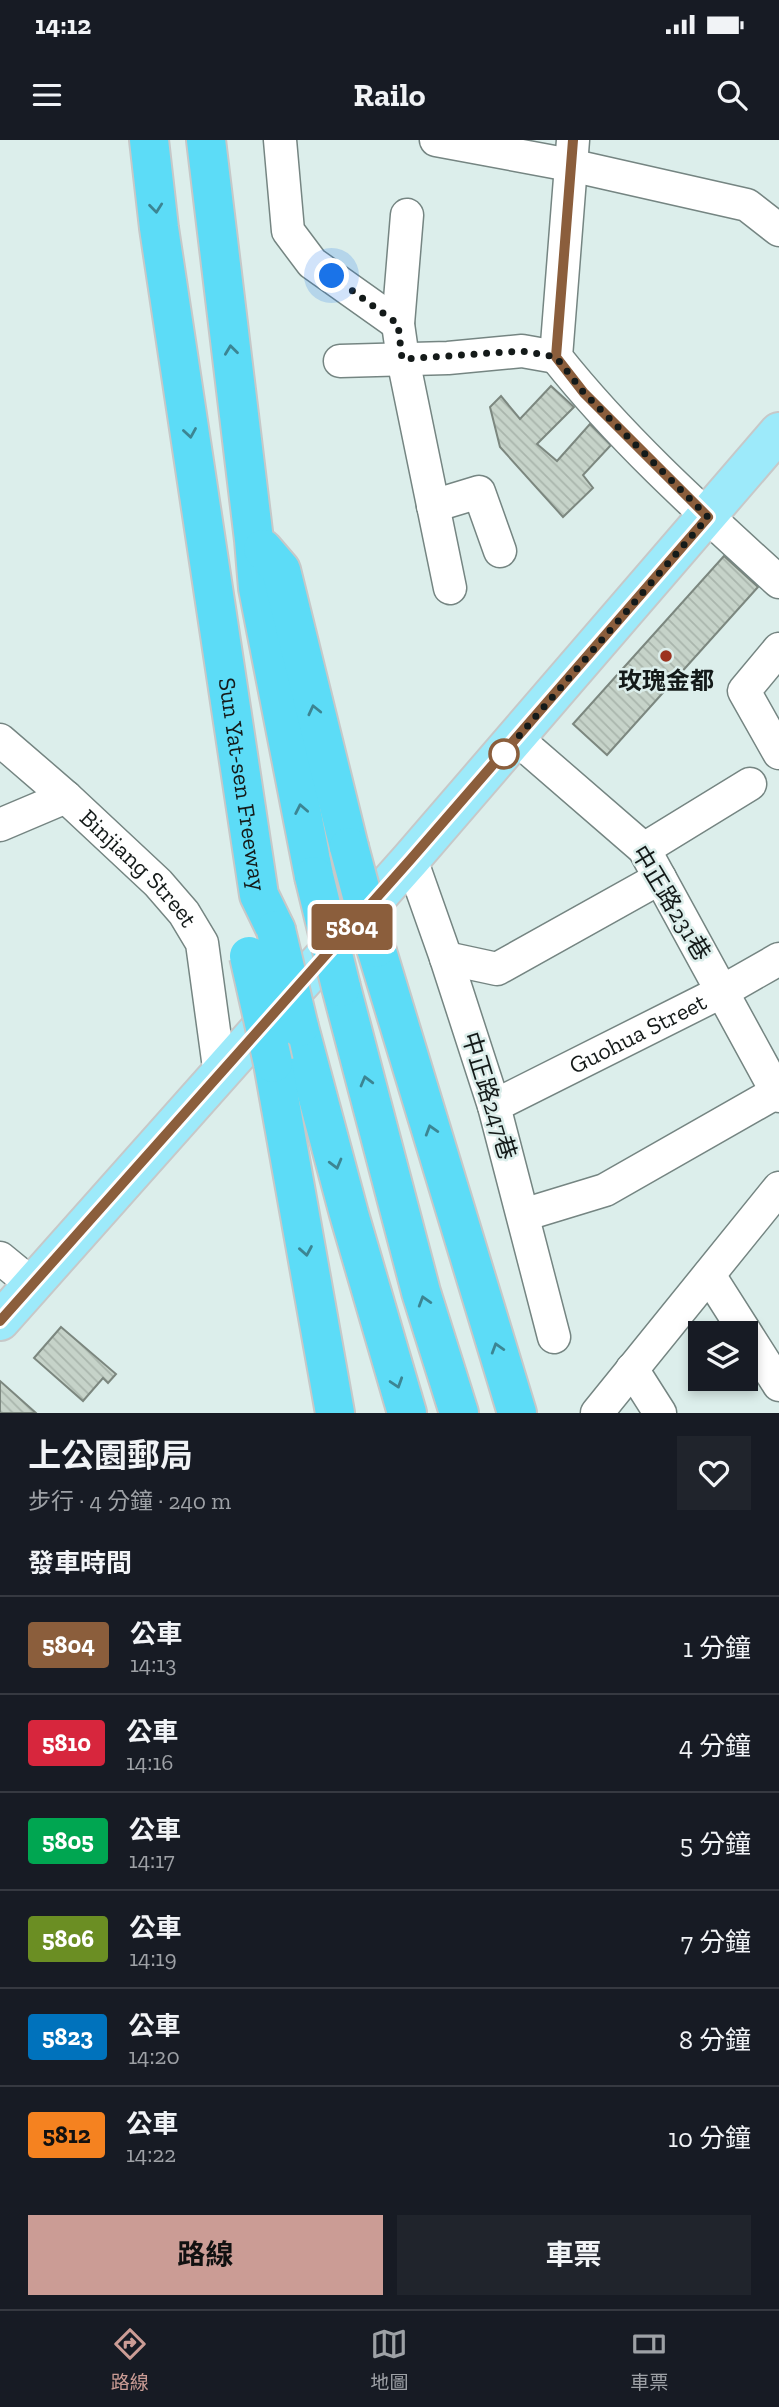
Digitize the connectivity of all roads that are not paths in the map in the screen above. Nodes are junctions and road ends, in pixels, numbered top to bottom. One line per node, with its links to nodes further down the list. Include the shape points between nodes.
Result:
1 (149, 140): 29 (highway, Sun Yat-sen Freeway, one-way to 29)
2 (206, 140): 15 (highway, Sun Yat-sen Freeway, one-way to 2)
3 (280, 140): 8 (street, via 288,231 312,263)
4 (436, 140): 5 (street)
5 (572, 153): 7 (street, via 747,205); 9 (street)
6 (407, 215): 8 (street)
7 (779, 230)
8 (398, 324): 10 (street)
9 (556, 357): 10 (street, via 522,351); 14 (street, via 584,393)
10 (402, 359): 11 (street); 13 (street)
11 (340, 362)
12 (779, 432): 14 (main road)
13 (433, 506): 16 (street, via 479,492); 18 (street)
14 (708, 517): 17 (street); 20 (main road)
15 (254, 540): 47 (highway, Sun Yat-sen Freeway, one-way to 15, bridge, via 421,1292 314,876 258,588); 48 (highway, one-way to 15, bridge, via 376,948 281,570)
16 (500, 551)
17 (779, 582)
18 (450, 588)
19 (779, 649): 22 (street, via 744,691)
20 (517, 739): 26 (street, 中正路231巷); 27 (main road)
21 (0, 740): 24 (street, Binjiang Street)
22 (779, 752)
23 (750, 784): 26 (street)
24 (65, 797): 25 (street); 33 (street, Binjiang Street, via 158,883 202,943)
25 (0, 825)
26 (644, 849): 28 (street, 中正路231巷)
27 (411, 859): 30 (street, 中正路247巷); 33 (main road)
28 (660, 878): 30 (street, via 497,970); 32 (street, 中正路231巷)
29 (260, 895): 45 (highway, one-way to 45, bridge, via 249,956); 46 (highway, Sun Yat-sen Freeway, one-way to 46, bridge, via 276,930 349,1214)
30 (446, 958): 35 (street, 中正路247巷)
31 (779, 958): 32 (street, Guohua Street)
32 (723, 991): 34 (street, 中正路231巷); 35 (street, Guohua Street)
33 (220, 1075): 40 (main road)
34 (778, 1094): 37 (street, via 605,1190)
35 (494, 1106): 37 (street, 中正路247巷)
36 (779, 1188): 39 (street)
37 (523, 1215): 42 (street, 中正路247巷)
38 (0, 1258): 40 (street)
39 (709, 1275): 43 (street); 44 (street)
40 (33, 1285): 41 (main road)
41 (0, 1321)
42 (555, 1337)
43 (632, 1369): 49 (street); 50 (street)
44 (779, 1385)
45 (335, 1413)
46 (407, 1413)
47 (459, 1413)
48 (517, 1413)
49 (597, 1413)
50 (660, 1413)

